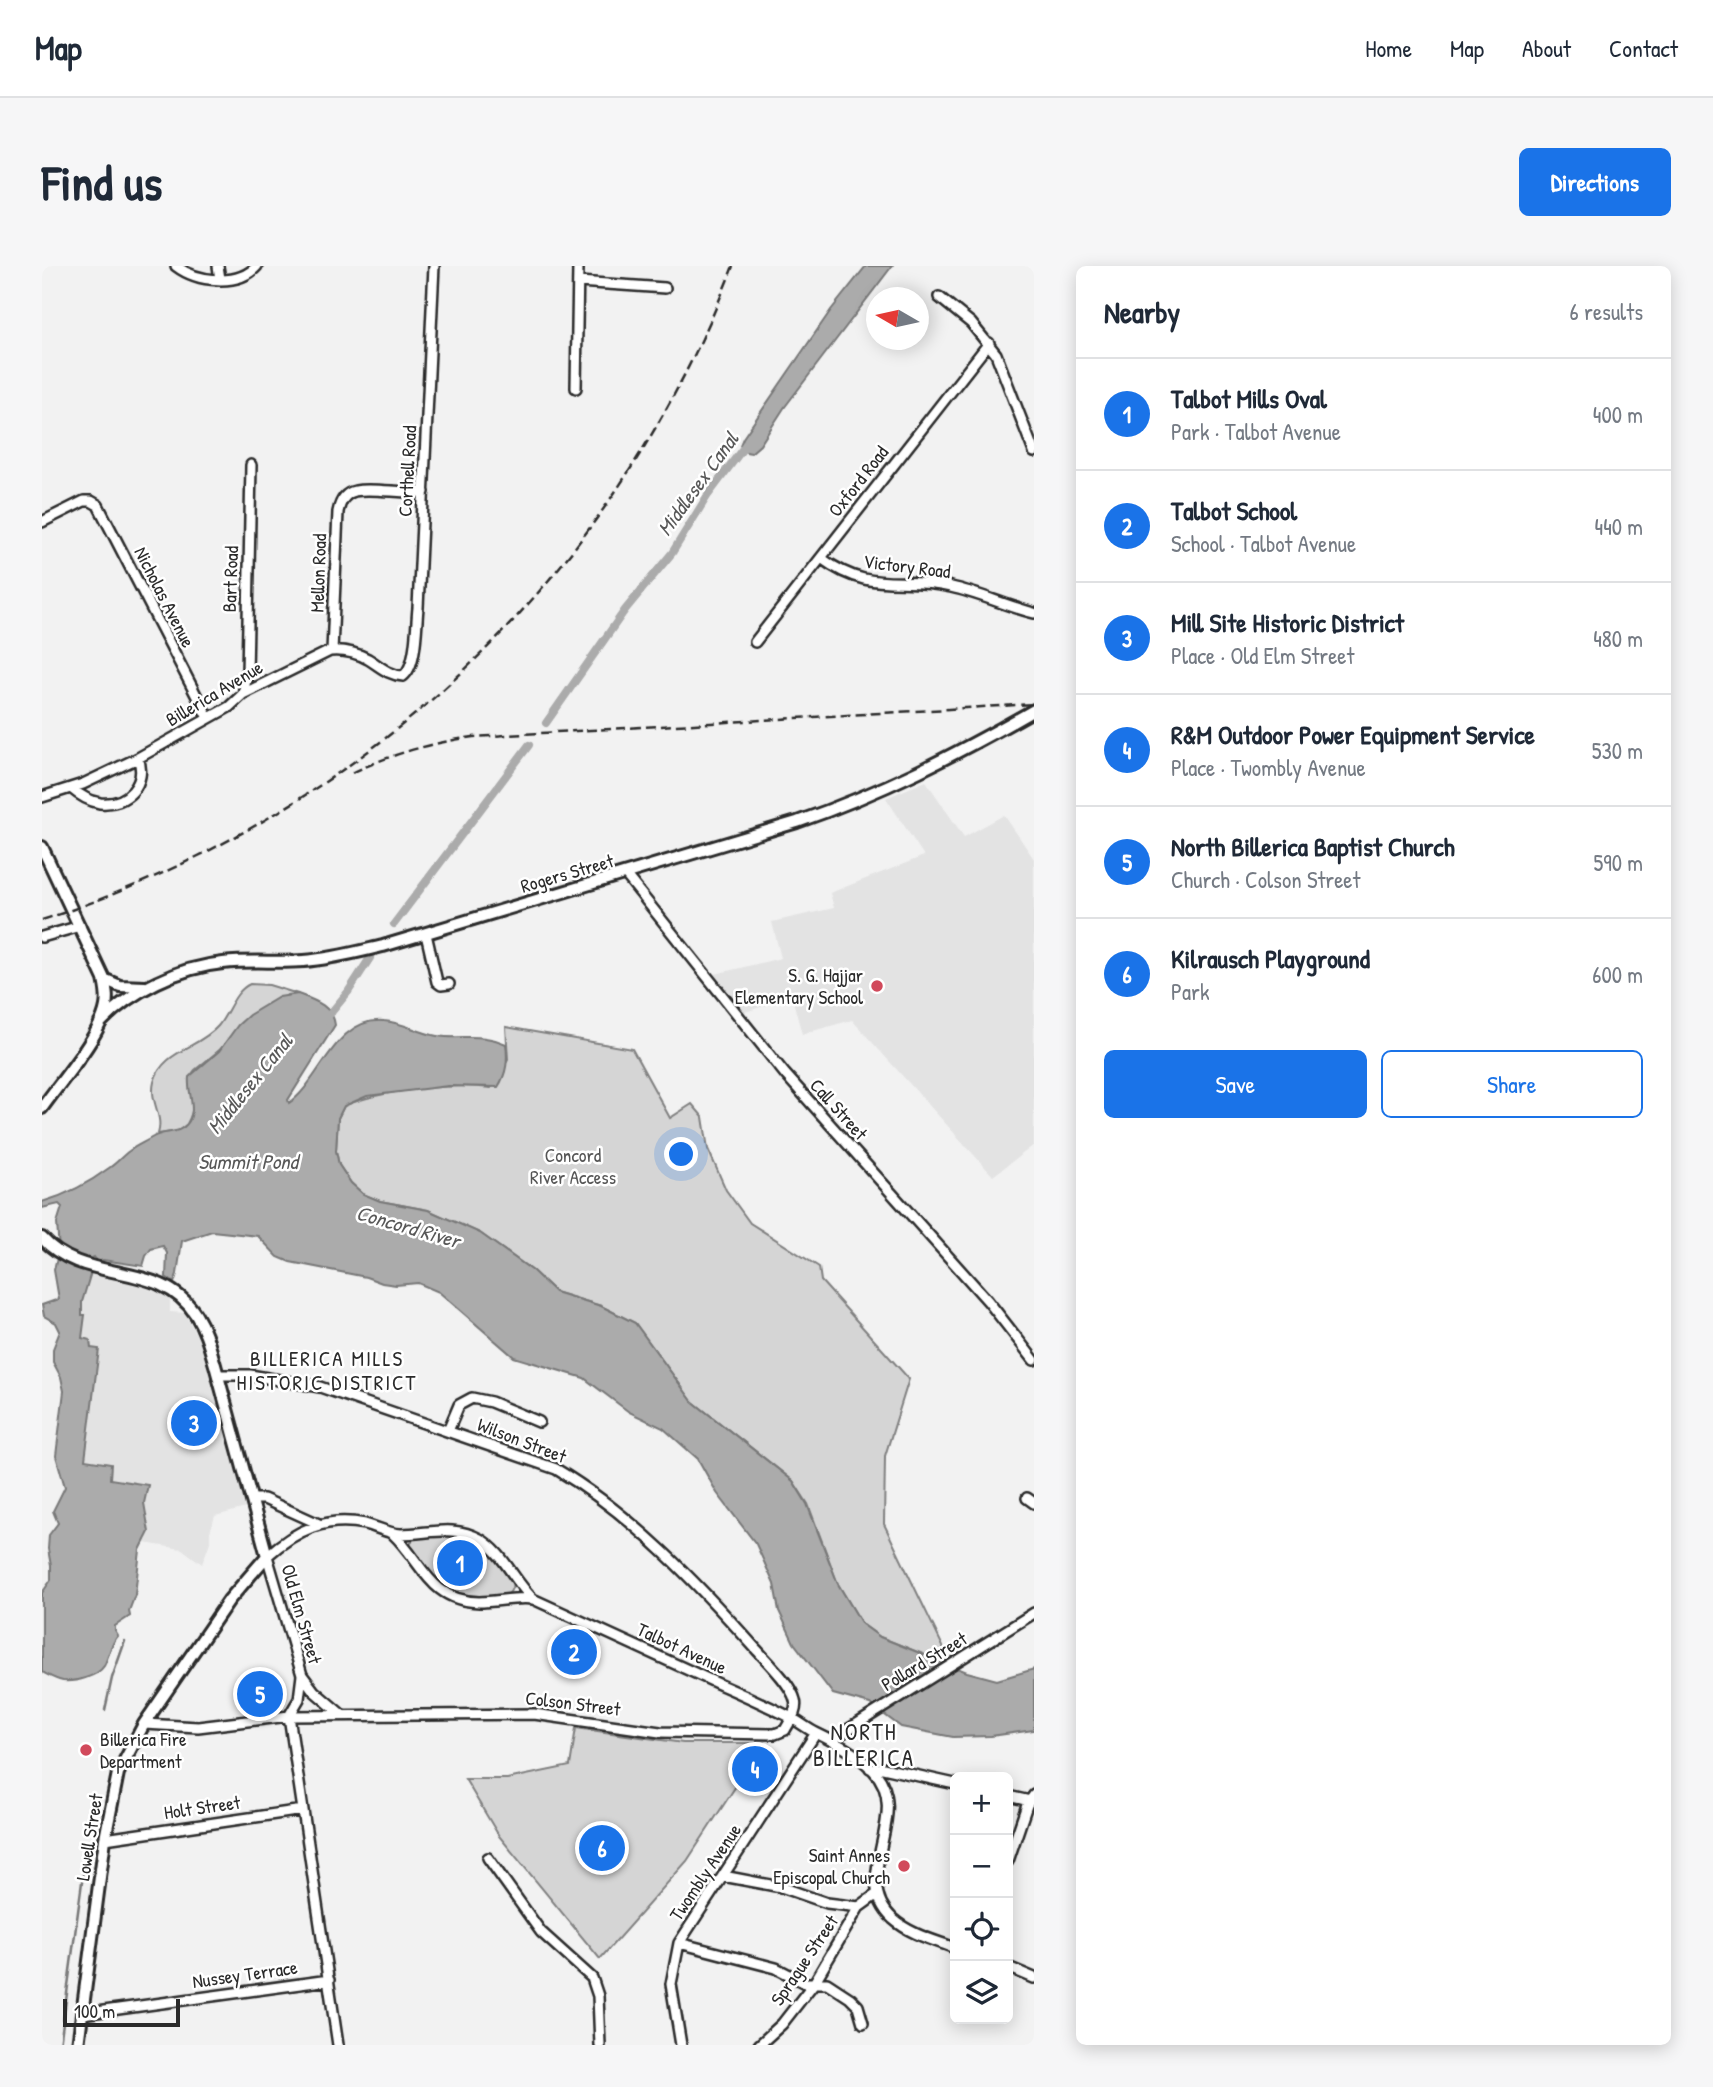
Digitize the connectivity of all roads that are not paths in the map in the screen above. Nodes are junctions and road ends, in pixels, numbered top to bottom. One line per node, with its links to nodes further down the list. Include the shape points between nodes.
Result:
1 (176, 266): 6 (street, via 196,277)
2 (218, 266): 6 (street)
3 (257, 266): 6 (street, via 244,275)
4 (434, 266): 16 (street, Corthell Road)
5 (578, 266): 7 (street)
6 (220, 279)
7 (578, 282): 8 (street); 11 (street)
8 (665, 288)
9 (939, 297): 10 (street)
10 (989, 343): 13 (street); 18 (street, Oxford Road)
11 (576, 387)
12 (1034, 422): 13 (street)
13 (1024, 426): 14 (street)
14 (1034, 452)
15 (251, 465): 22 (street, Bart Road)
16 (424, 492): 21 (street, Mellon Road, via 356,491 343,498 338,512); 21 (street, Corthell Road, via 413,661 405,675 388,673 360,655)
17 (42, 522): 24 (street, Nicholas Avenue, via 84,501 98,505)
18 (821, 558): 19 (street, Victory Road, via 844,574 866,581 951,587); 20 (street, Oxford Road)
19 (1034, 613)
20 (755, 642)
21 (331, 651): 22 (street, Billerica Avenue)
22 (243, 694): 24 (street, Billerica Avenue)
23 (1034, 710): 29 (main road, Rogers Street, via 934,765 844,805)
24 (208, 718): 25 (street, Billerica Avenue)
25 (138, 758): 26 (street, Billerica Avenue); 26 (street, via 141,778 135,791 118,802 101,803)
26 (71, 788): 27 (street, Billerica Avenue)
27 (42, 797)
28 (42, 847): 30 (main road)
29 (625, 874): 31 (main road, Rogers Street); 40 (street, Call Street, via 785,1074 978,1289)
30 (80, 926): 32 (street); 33 (main road)
31 (426, 934): 34 (street, via 437,982); 35 (main road, Rogers Street, via 326,958 208,965)
32 (42, 937)
33 (104, 979): 35 (main road, via 127,987); 36 (main road, via 107,1000)
34 (449, 984)
35 (148, 987): 36 (main road, Rogers Street)
36 (100, 1023): 37 (main road)
37 (46, 1094): 38 (main road)
38 (42, 1108)
39 (42, 1238): 41 (main road, Old Elm Street, via 74,1262 149,1279 180,1296 200,1322)
40 (1034, 1360)
41 (218, 1375): 43 (street, Wilson Street, via 313,1385); 44 (main road, Old Elm Street)
42 (539, 1422): 43 (street, via 472,1398 460,1405)
43 (448, 1431): 53 (street, Wilson Street, via 556,1469 584,1485 688,1576 750,1642 793,1694)
44 (251, 1499): 45 (street, Talbot Avenue, via 266,1500); 47 (main road, Old Elm Street)
45 (319, 1524): 46 (street, Talbot Avenue, via 356,1523); 47 (street, Talbot Avenue)
46 (393, 1534): 48 (street, Talbot Avenue, via 425,1577 450,1594 478,1602); 48 (street, Talbot Avenue, via 455,1530 478,1537 502,1558)
47 (267, 1556): 50 (street, Old Elm Street); 54 (main road, Lowell Street, via 229,1600)
48 (533, 1599): 53 (street, Talbot Avenue)
49 (1034, 1613): 56 (street, Pollard Street)
50 (302, 1675): 51 (street); 52 (street, Old Elm Street, via 299,1699)
51 (342, 1715): 52 (street, Colson Street); 53 (street, Colson Street, via 534,1714 687,1734 775,1734 785,1730)
52 (289, 1716): 54 (street, Colson Street, via 198,1727); 61 (street, Old Elm Street)
53 (792, 1718): 55 (street, Talbot Avenue)
54 (144, 1724): 62 (main road, Lowell Street, via 118,1773)
55 (816, 1732): 56 (street); 65 (street, Twombly Avenue)
56 (833, 1739): 57 (street)
57 (870, 1768): 58 (street); 66 (street, via 883,1784 888,1807 875,1869)
58 (950, 1783)
59 (1013, 1796): 60 (street)
60 (1032, 1798): 63 (street)
61 (303, 1810): 62 (street, Holt Street); 72 (street, Old Elm Street)
62 (105, 1839): 74 (main road, Lowell Street)
63 (1013, 1848)
64 (488, 1858): 78 (street, via 541,1932 592,1978 598,1996)
65 (723, 1876): 67 (street, via 781,1887 827,1903); 68 (street, Twombly Avenue)
66 (877, 1894): 67 (street, Sprague Street); 69 (street, via 893,1919 912,1932)
67 (859, 1906): 73 (street, Sprague Street)
68 (679, 1943): 73 (street, via 776,1968); 79 (street, Twombly Avenue, via 671,1984)
69 (950, 1946)
70 (1013, 1969): 71 (street)
71 (1034, 1978)
72 (329, 1980): 74 (street, Nussey Terrace); 77 (street, Old Elm Street)
73 (814, 1983): 75 (street, via 827,1983 850,1998); 80 (street, Sprague Street)
74 (82, 2014): 76 (main road, Lowell Street)
75 (863, 2023)
76 (78, 2045)
77 (338, 2045)
78 (600, 2045)
79 (681, 2045)
80 (759, 2045)

